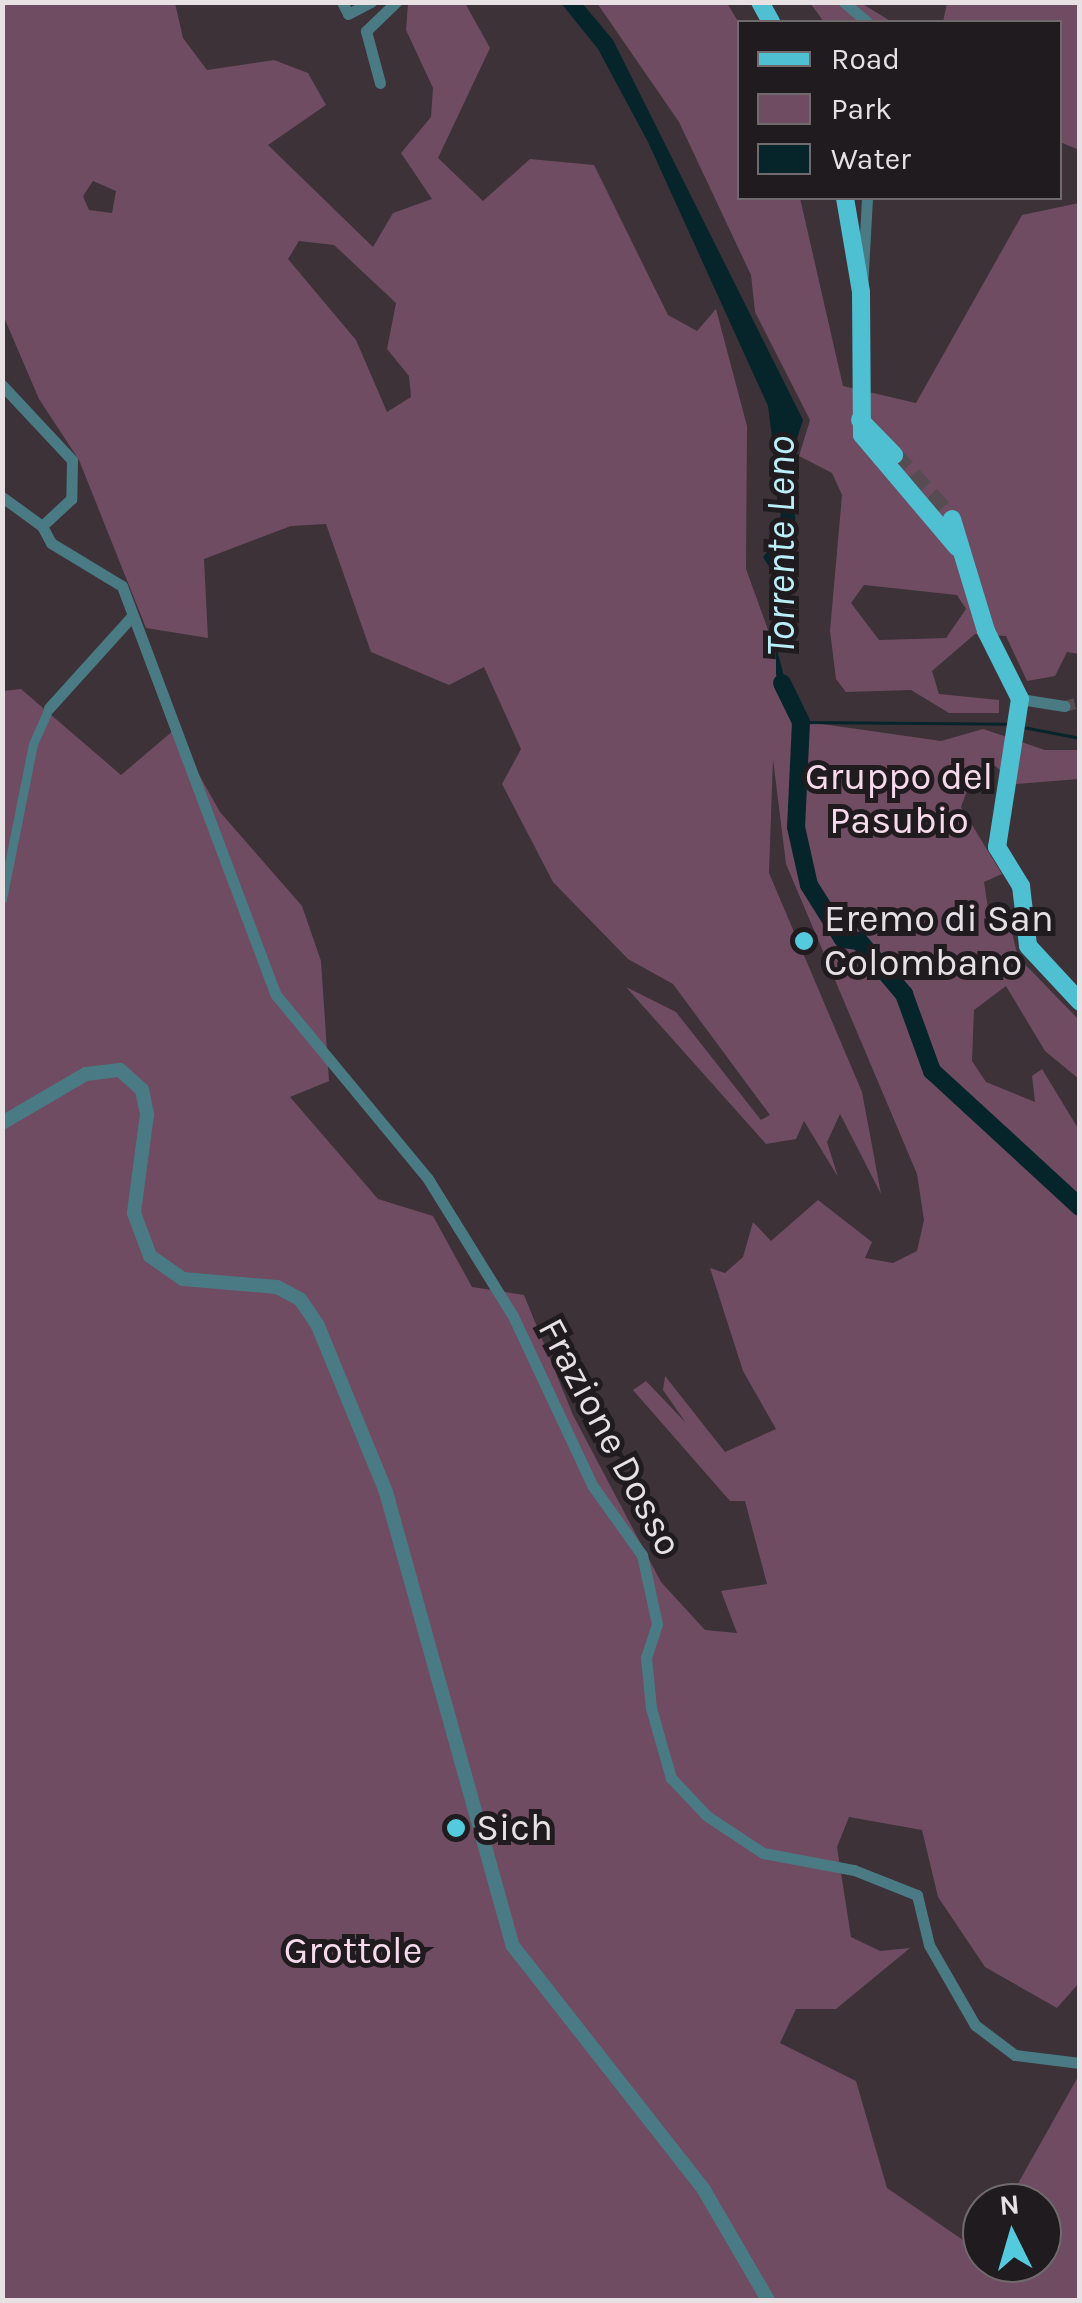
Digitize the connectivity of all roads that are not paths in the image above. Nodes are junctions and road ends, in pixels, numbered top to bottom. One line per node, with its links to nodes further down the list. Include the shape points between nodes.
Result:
1 (342, 2): 2 (street, via 348,14)
2 (370, 2)
3 (396, 2): 6 (street, via 366,30)
4 (844, 2): 5 (street)
5 (864, 20)
6 (380, 83)
7 (845, 200): 9 (main road)
8 (867, 200): 9 (street)
9 (860, 292): 11 (main road)
10 (2, 386): 15 (street, via 72,460 71,499)
11 (860, 420): 12 (main road); 16 (main road, via 867,452)
12 (894, 455)
13 (2, 496): 15 (street)
14 (952, 519): 16 (main road)
15 (42, 526): 17 (street, via 51,543 116,580)
16 (961, 551): 18 (main road)
17 (134, 618): 20 (street); 24 (street, Frazione Dosso, via 276,995 428,1179 513,1316 592,1485 642,1555 657,1624 646,1657 650,1708 671,1778 707,1816 762,1853 854,1870 917,1896 929,1946 975,2026 1016,2055)
18 (1019, 704): 19 (street); 22 (main road, via 994,832 1021,886 1028,946)
19 (1064, 706)
20 (49, 708): 21 (street, via 33,744)
21 (2, 899)
22 (1080, 1002)
23 (2, 1123): 25 (street, via 86,1074 120,1070 142,1090 147,1114 134,1213 150,1256 183,1280 277,1287 300,1299 318,1326 386,1492 513,1946 704,2190)
24 (1080, 2063)
25 (768, 2300)

